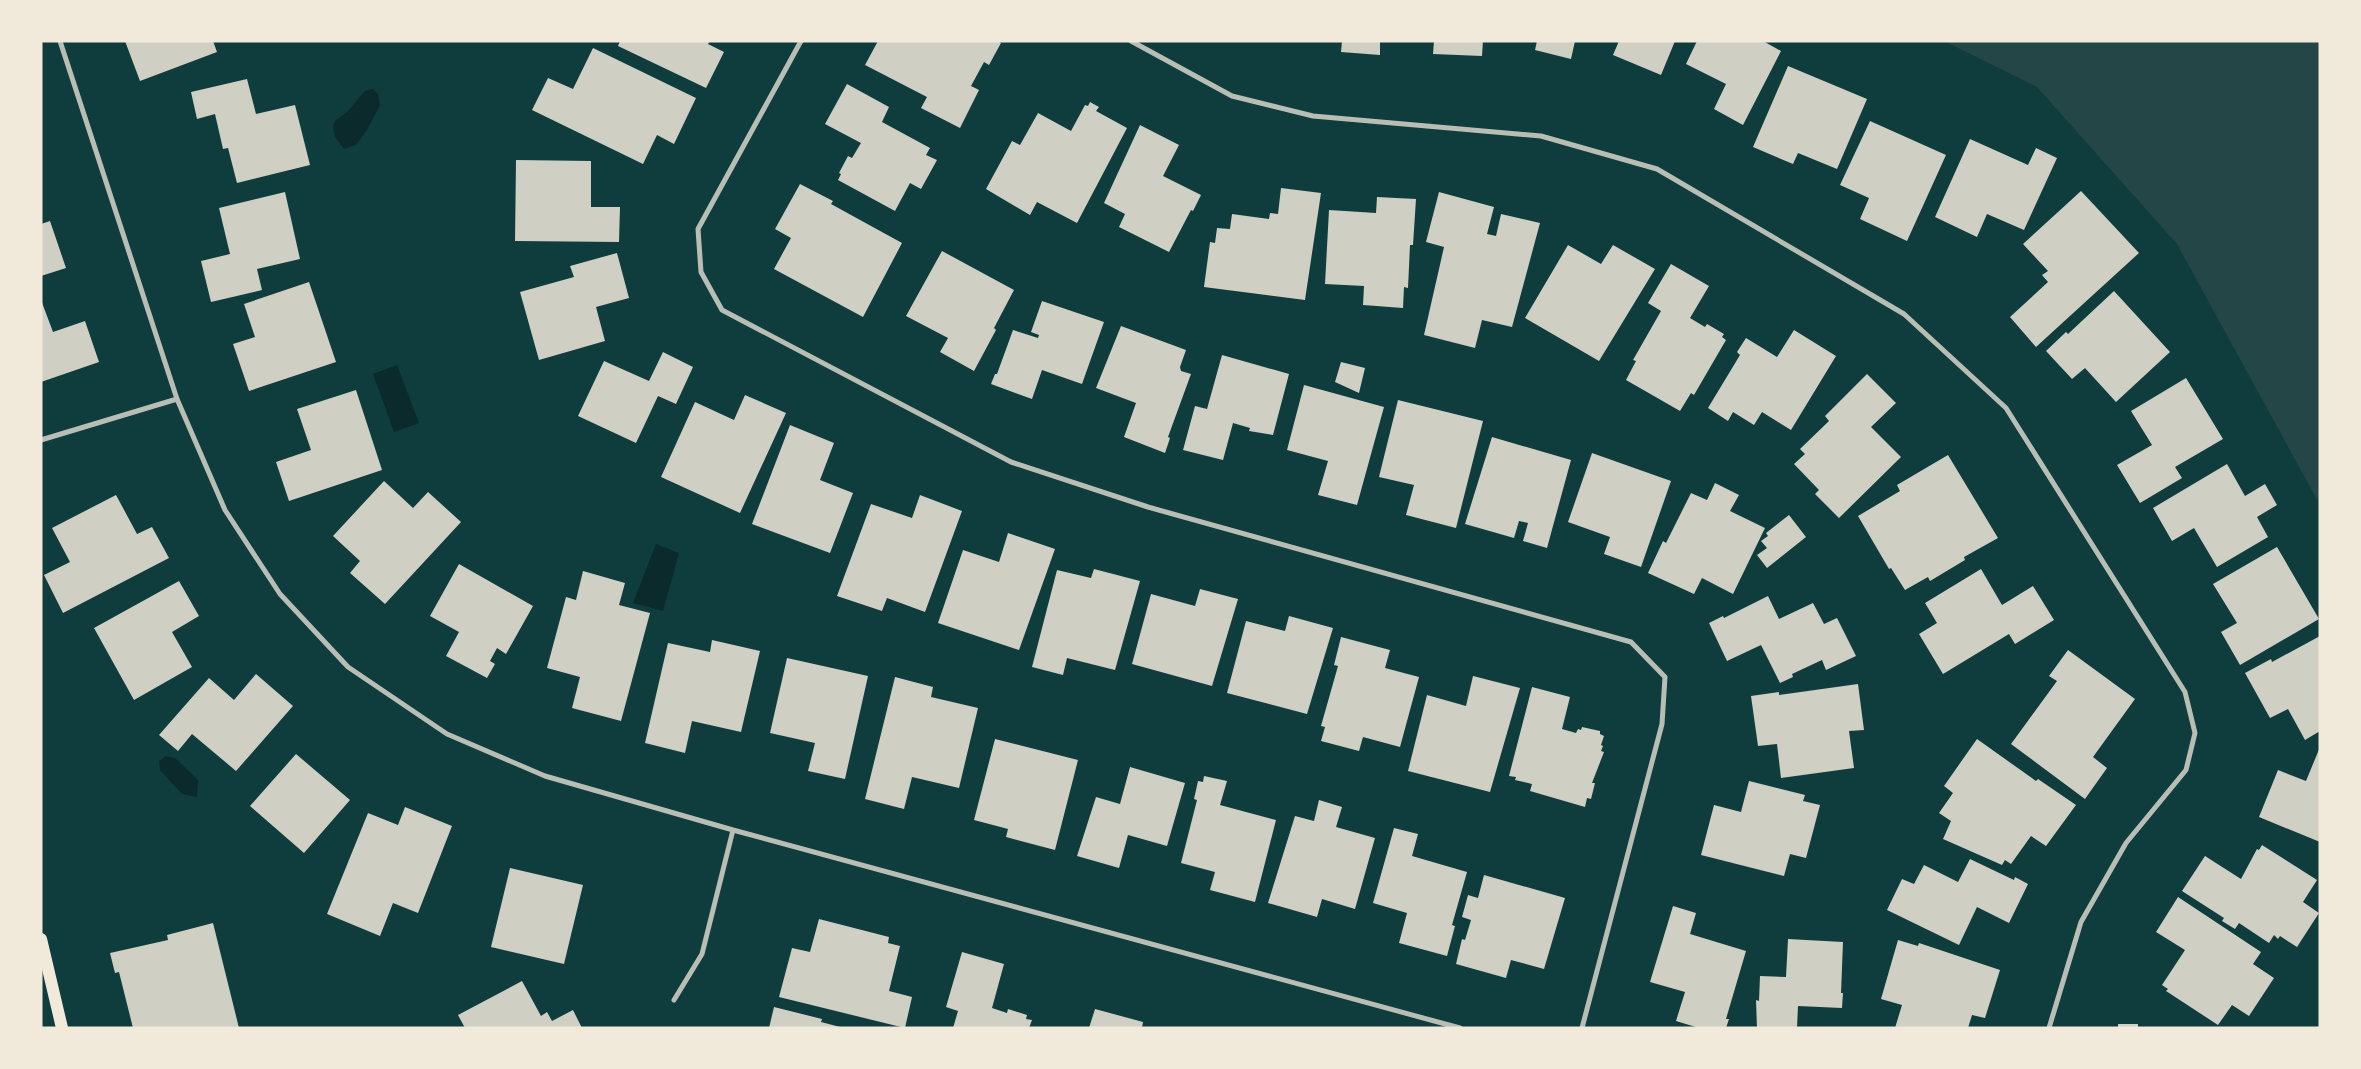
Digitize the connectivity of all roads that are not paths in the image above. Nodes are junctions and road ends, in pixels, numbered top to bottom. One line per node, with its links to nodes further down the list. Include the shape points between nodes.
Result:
1 (60, 41): 4 (street)
2 (801, 41): 11 (street, via 698,230 701,272 722,310 1011,462 1148,507 1631,642 1665,677 1662,724)
3 (1130, 41): 12 (street, via 1232,96 1295,112 1541,136 1657,170 1904,314 2006,408 2185,692 2195,733 2186,770 2126,843 2081,922)
4 (177, 399): 5 (street); 6 (street, via 225,510 280,594 348,667 448,734 536,772)
5 (41, 440)
6 (733, 830): 8 (street, via 702,954); 10 (street)
7 (41, 939): 9 (main road)
8 (674, 1000)
9 (62, 1028)
10 (1460, 1028)
11 (1582, 1028)
12 (2049, 1028)

